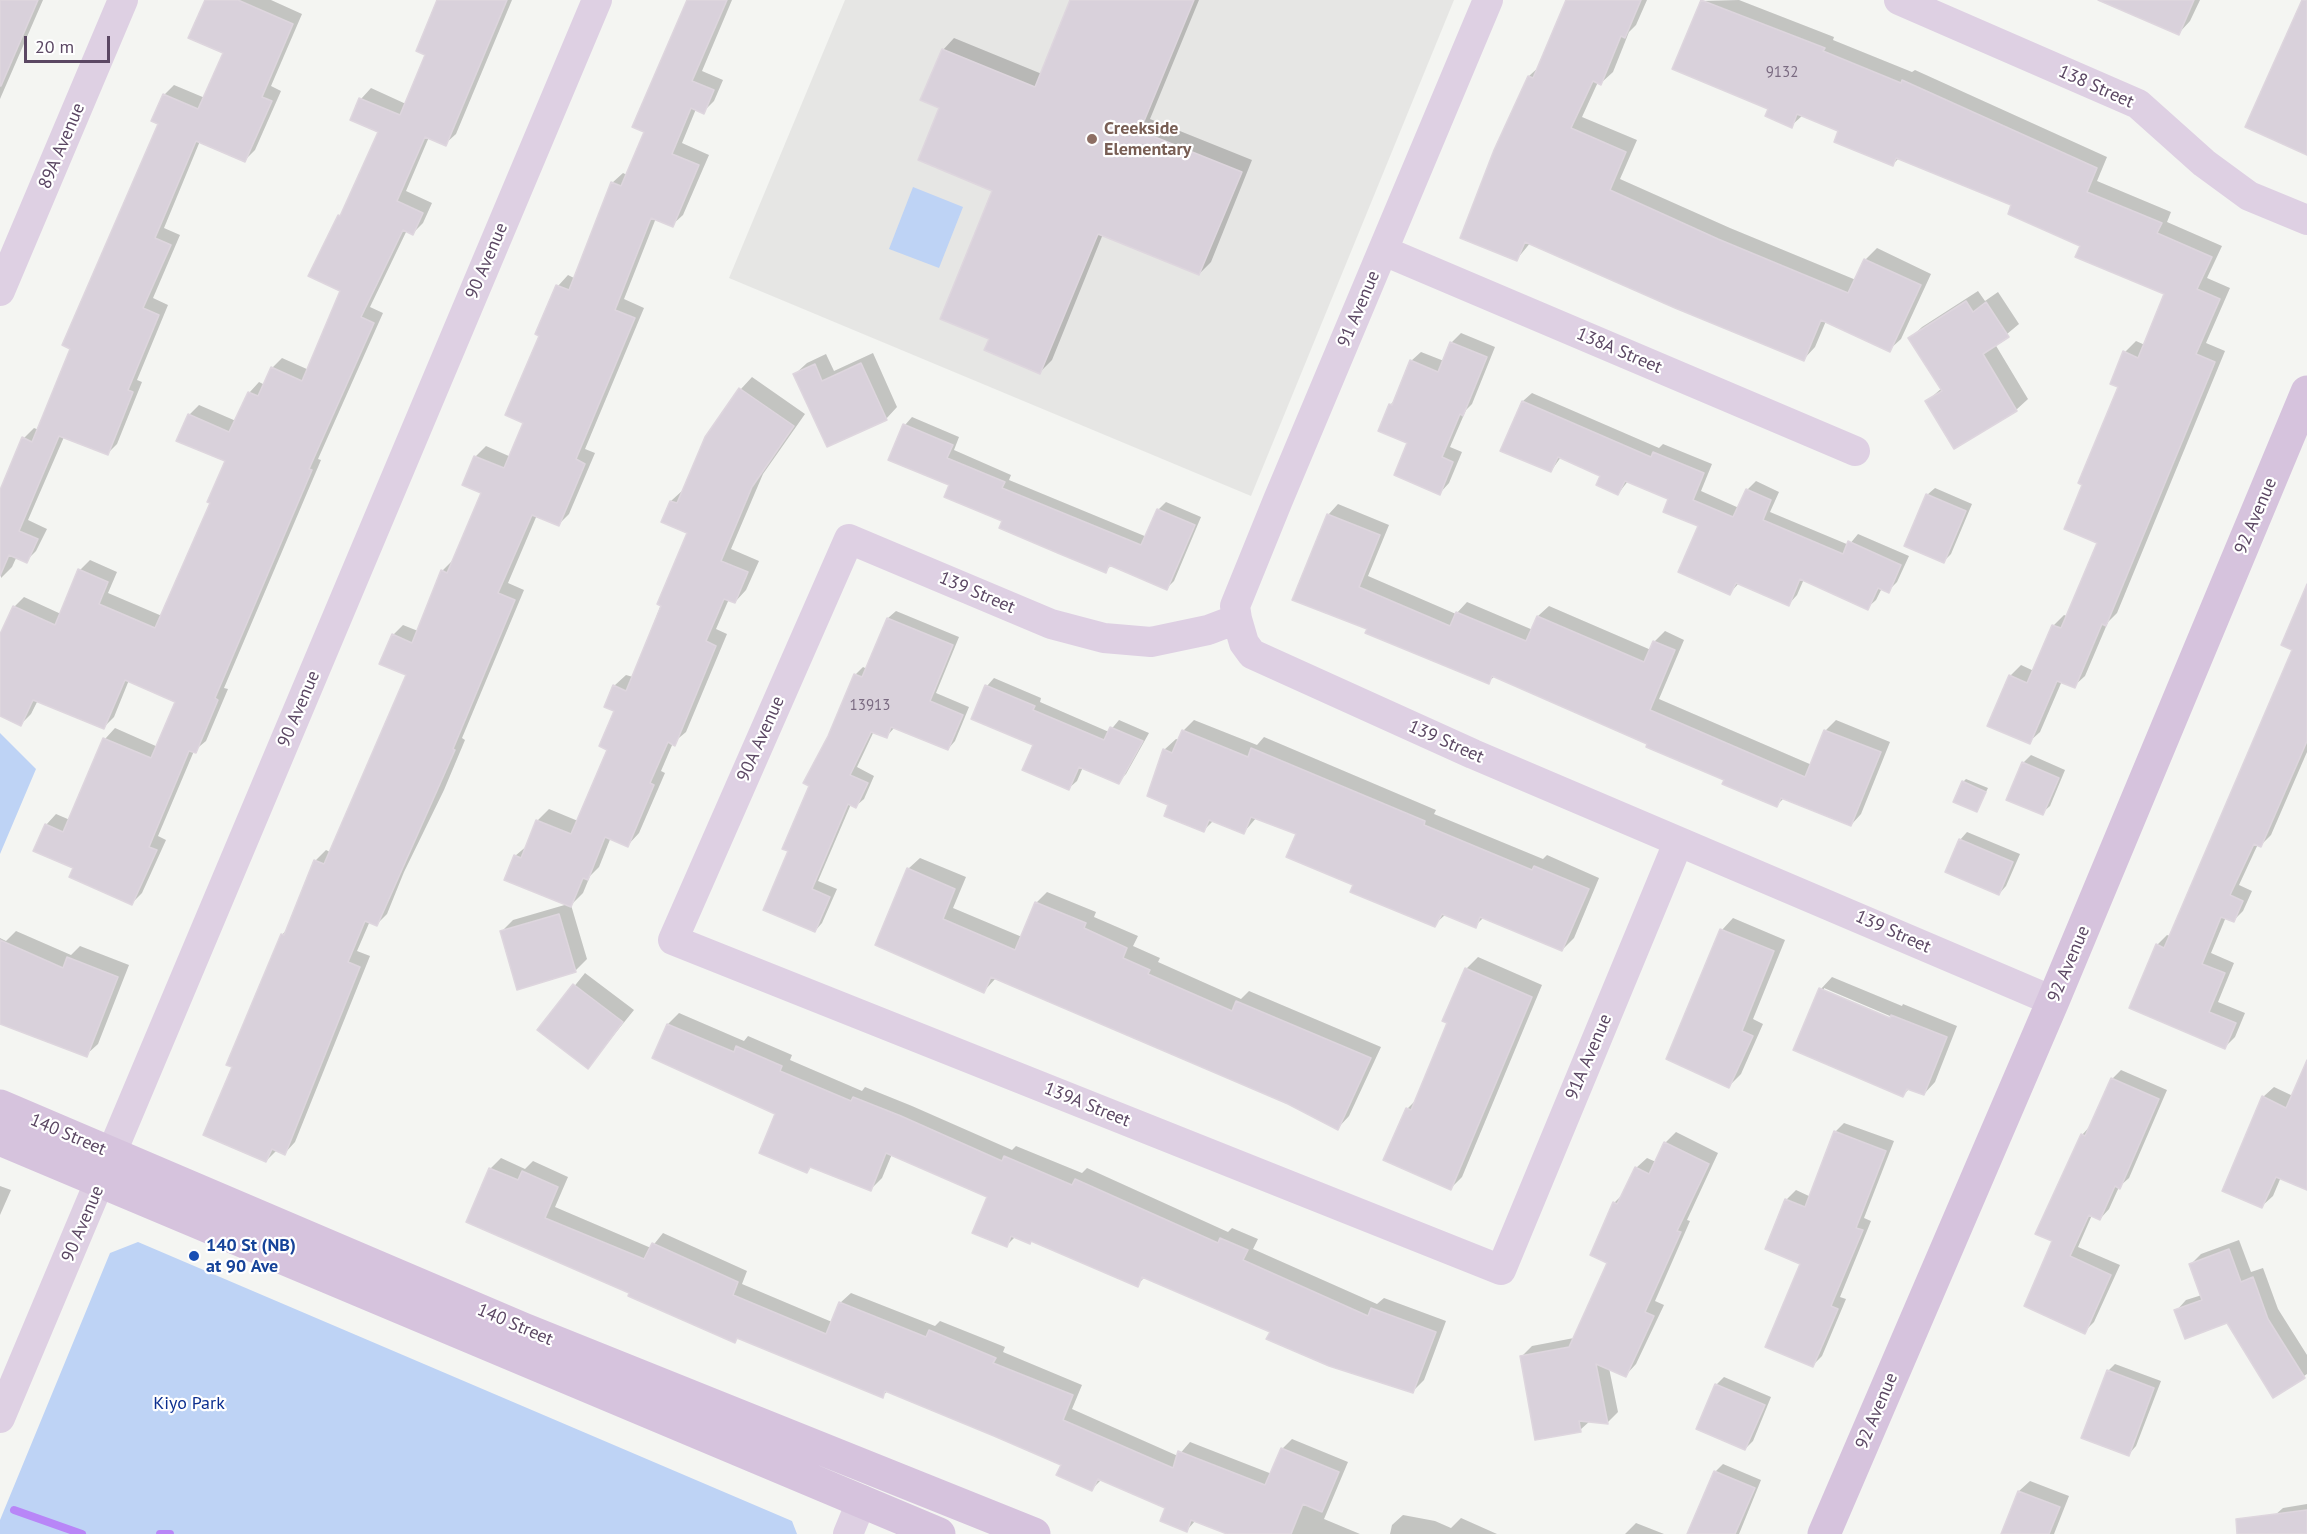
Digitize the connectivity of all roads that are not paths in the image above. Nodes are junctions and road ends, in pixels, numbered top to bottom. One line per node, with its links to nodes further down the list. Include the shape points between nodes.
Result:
1 (123, 0): 7 (street, 89A Avenue)
2 (597, 0): 17 (street, 90 Avenue)
3 (1488, 0): 6 (street, 91 Avenue)
4 (1901, 0): 5 (street, 138 Street, via 2138,104 2204,163 2249,196)
5 (2307, 220)
6 (1384, 251): 9 (street, 138A Street); 11 (street, 91 Avenue, via 1235,606)
7 (0, 291)
8 (2307, 392): 14 (main road, 92 Avenue)
9 (1855, 451)
10 (849, 539): 11 (street, 139 Street, via 1051,624 1104,638 1151,642); 13 (street, 90A Avenue)
11 (1237, 620): 12 (street, 139 Street, via 1244,644 1252,654)
12 (1678, 843): 14 (street, 139 Street); 18 (street, 91A Avenue)
13 (674, 940): 18 (street, 139A Street)
14 (2054, 1001): 25 (main road, 92 Avenue)
15 (0, 1106): 17 (main road, 140 Street)
16 (0, 1139): 17 (main road, 140 Street)
17 (106, 1168): 19 (street, 90 Avenue); 20 (main road, 140 Street); 24 (main road, 140 Street, via 523,1329)
18 (1500, 1270)
19 (0, 1418)
20 (862, 1500): 21 (street); 22 (main road, 140 Street); 23 (main road, via 870,1488 883,1488)
21 (848, 1534)
22 (939, 1534)
23 (993, 1534)
24 (1034, 1534)
25 (1824, 1534)

